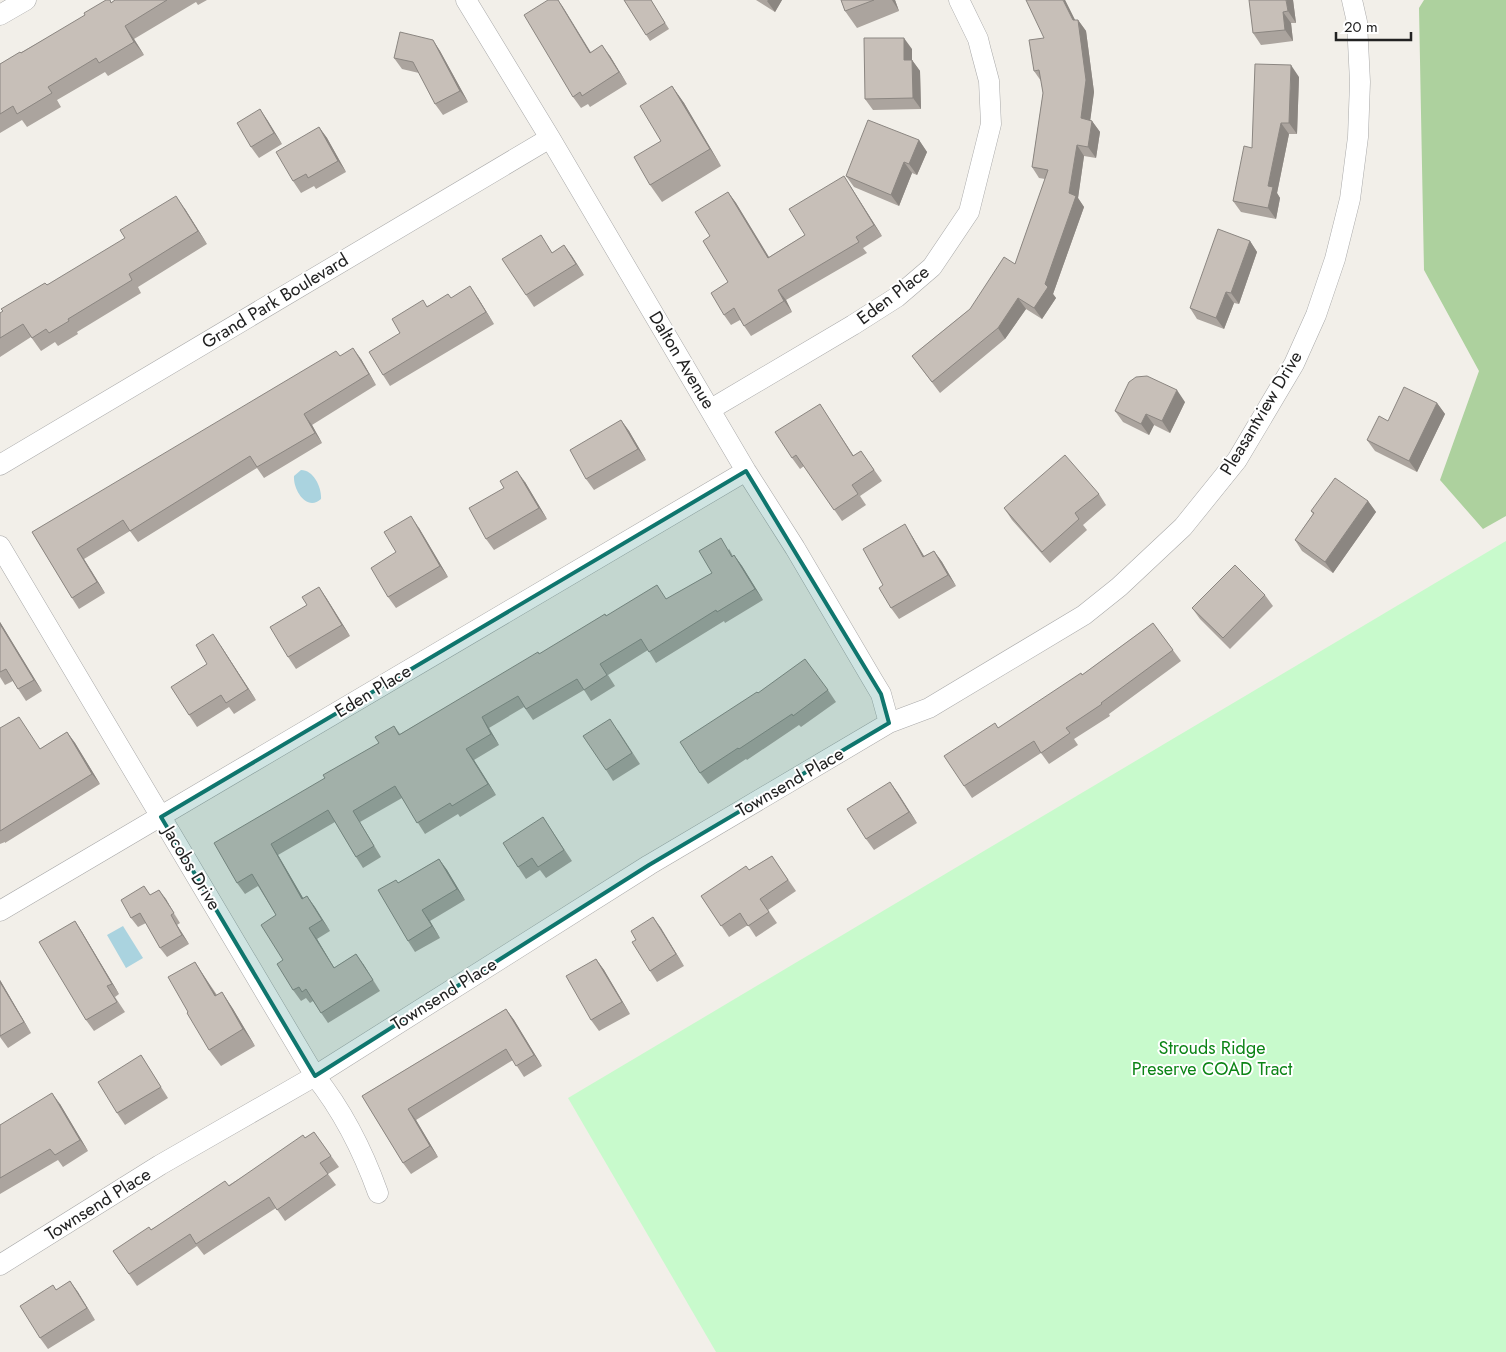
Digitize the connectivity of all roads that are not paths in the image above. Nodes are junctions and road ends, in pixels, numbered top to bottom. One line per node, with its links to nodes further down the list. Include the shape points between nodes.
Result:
1 (26, 0): 5 (street)
2 (466, 0): 6 (street, Dalton Avenue)
3 (959, 0): 7 (street, Eden Place, via 980,45 989,80 991,124 969,212 932,268 897,297)
4 (1352, 0): 11 (street, Pleasantview Drive, via 1357,22 1360,82 1358,137 1350,199 1335,260 1294,364 1237,460 1183,527 1084,615 929,708)
5 (0, 15)
6 (550, 138): 7 (street, Dalton Avenue); 8 (street, Grand Park Boulevard)
7 (711, 409): 9 (street, Dalton Avenue)
8 (0, 465)
9 (746, 471): 11 (street, Dalton Avenue, via 881,694); 12 (street, Eden Place)
10 (0, 546): 12 (street, Jacobs Drive)
11 (890, 723): 14 (street, Townsend Place, via 649,865)
12 (161, 817): 13 (street, Eden Place); 14 (street, Jacobs Drive)
13 (0, 911)
14 (314, 1076): 15 (street, Jacobs Drive, via 331,1097); 16 (street, Townsend Place, via 160,1165)
15 (378, 1193)
16 (0, 1265)

